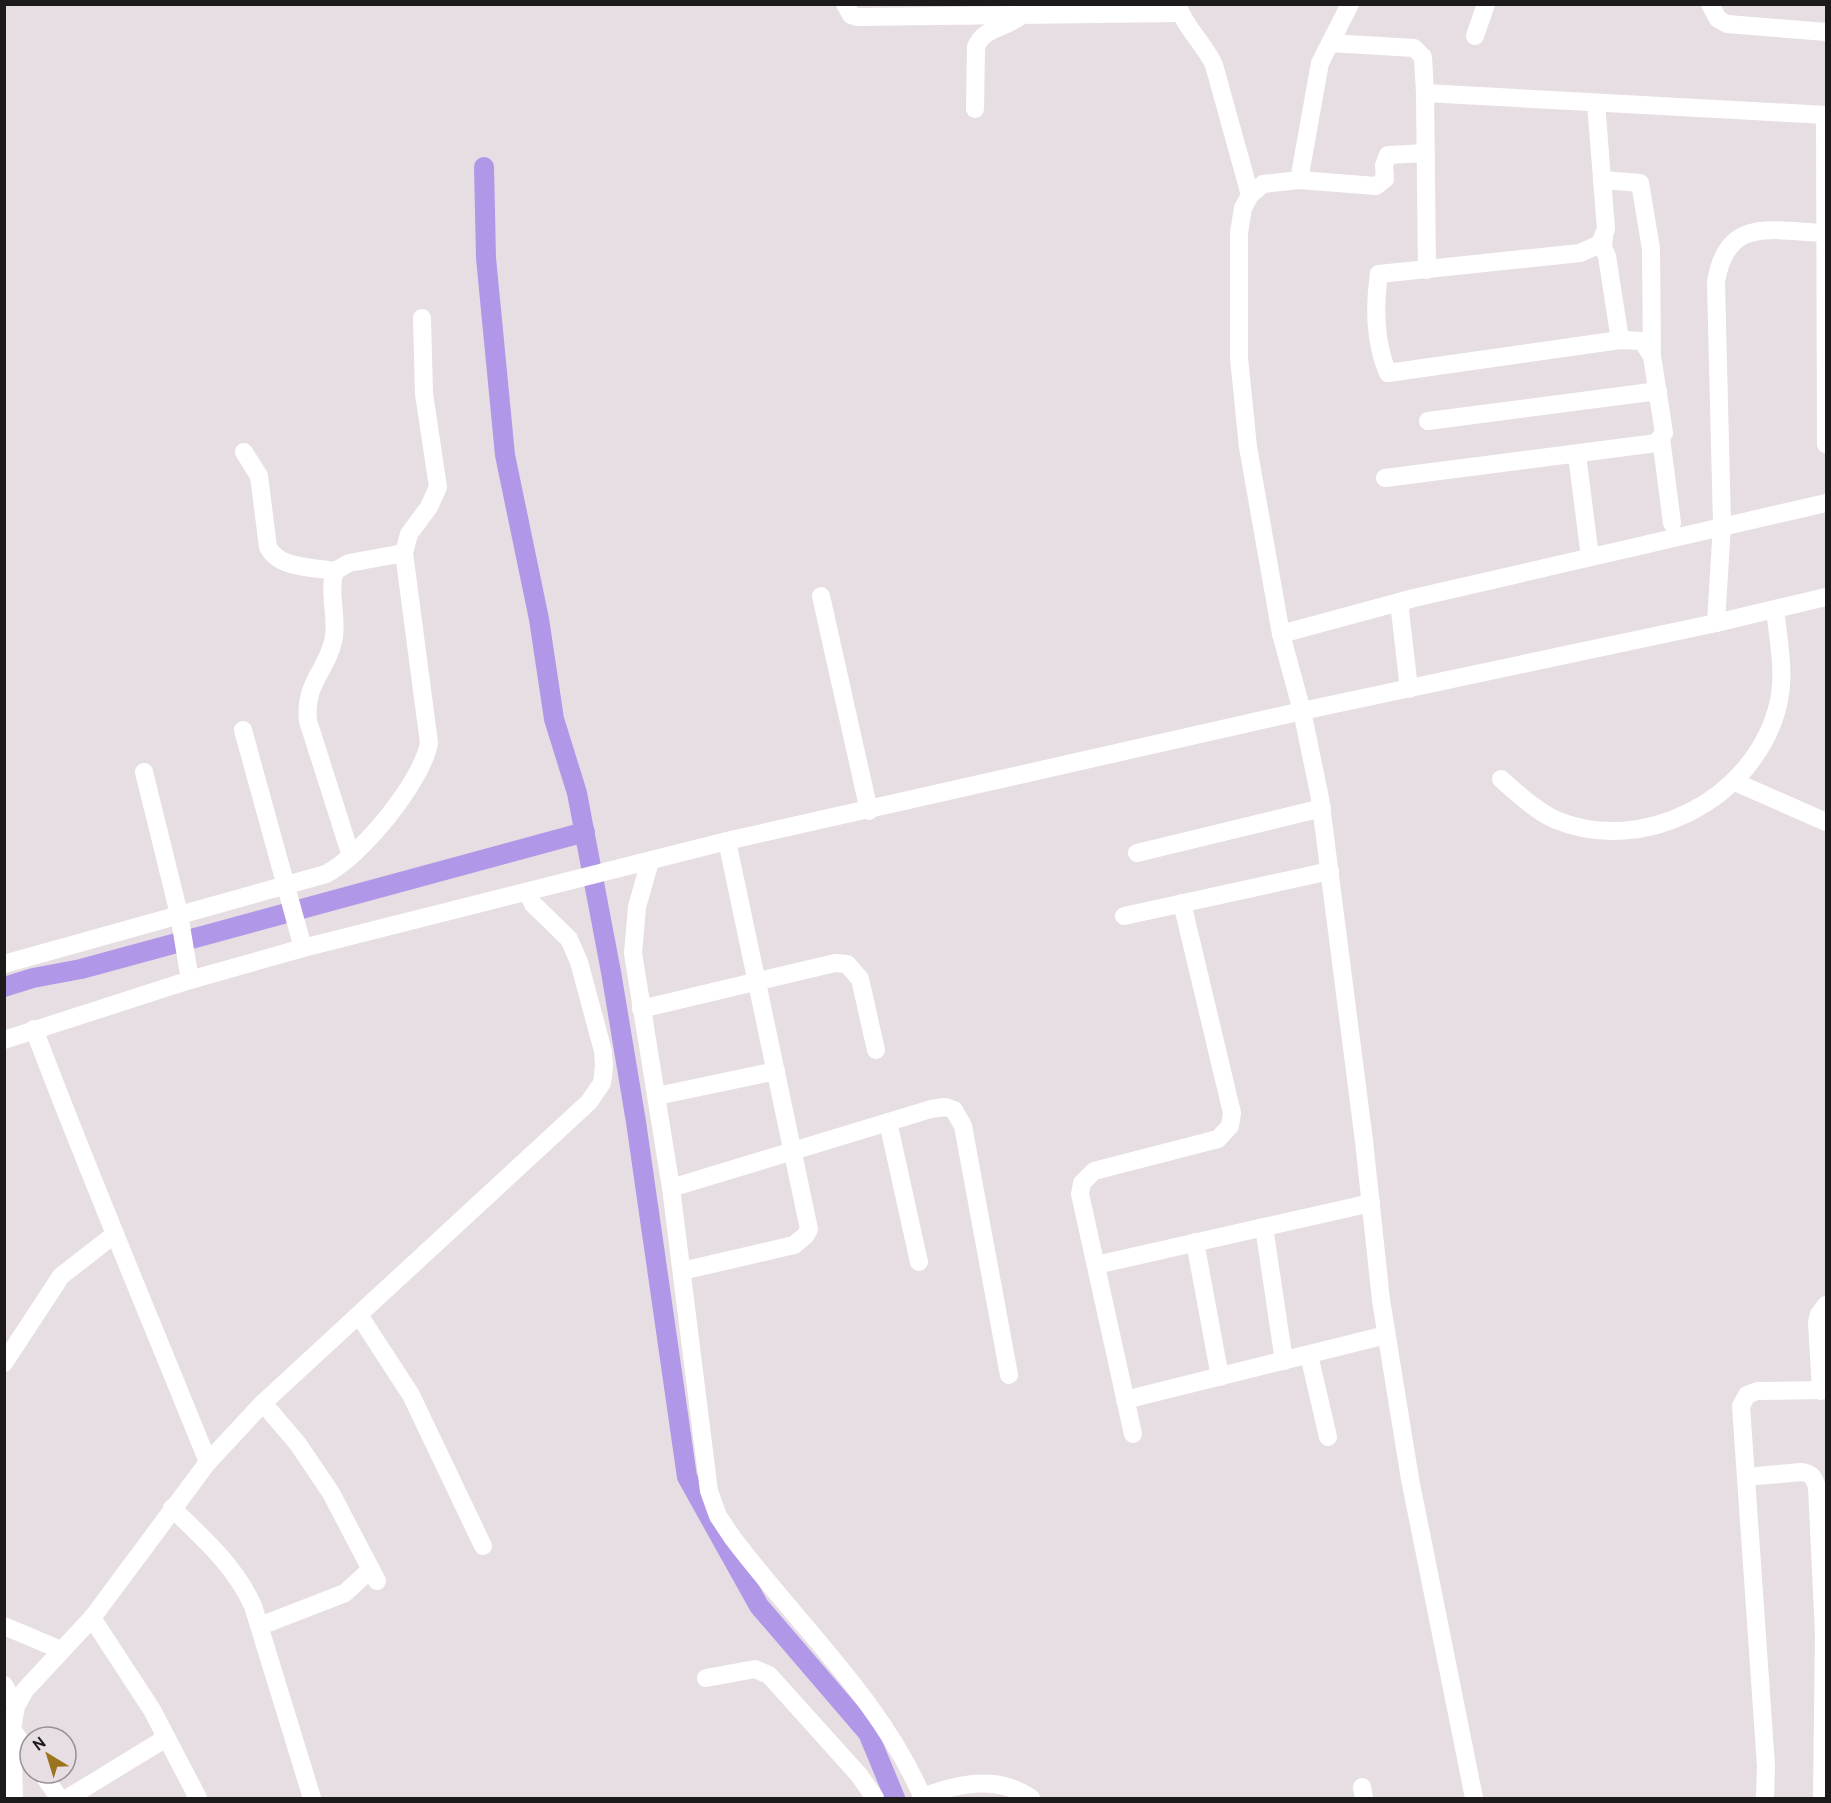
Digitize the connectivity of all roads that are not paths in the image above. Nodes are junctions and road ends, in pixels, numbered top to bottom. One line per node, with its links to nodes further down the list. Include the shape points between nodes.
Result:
1 (845, 4): 6 (street, via 851,15 857,17)
2 (1350, 4): 9 (street)
3 (1486, 4): 8 (street)
4 (1710, 4): 7 (street, via 1718,19 1728,24)
5 (1178, 9): 6 (street); 17 (street, via 1214,65)
6 (1022, 14): 12 (street, via 978,40)
7 (1827, 32)
8 (1475, 36)
9 (1330, 43): 10 (street, via 1414,48 1423,57); 15 (street, via 1320,63)
10 (1425, 93): 11 (street); 14 (street)
11 (1596, 102): 13 (street); 16 (street)
12 (975, 109)
13 (1826, 115): 18 (street)
14 (1426, 153): 15 (street, via 1388,155 1385,179 1376,186); 20 (street)
15 (1299, 180): 17 (street, via 1263,184)
16 (1602, 180): 19 (street); 23 (street, via 1640,183 1651,249)
17 (1250, 195): 42 (street, via 1243,208 1239,234 1239,358 1248,447)
18 (1825, 233): 27 (street); 33 (street, via 1746,234 1731,243 1719,260 1716,282)
19 (1605, 237): 20 (street, via 1593,249 1580,253); 22 (street, via 1603,248)
20 (1427, 270): 22 (street, via 1379,274 1376,291 1380,354 1388,373)
21 (422, 318): 34 (street, via 424,394 438,488 409,534)
22 (1620, 340): 23 (street, via 1642,341)
23 (1652, 356): 24 (street)
24 (1658, 391): 25 (street); 26 (street, via 1664,428)
25 (1428, 421)
26 (1661, 438): 29 (street, via 1649,444); 32 (street)
27 (1827, 444)
28 (244, 453): 36 (street, via 259,476 271,553 282,562)
29 (1577, 455): 30 (street); 35 (street)
30 (1385, 478)
31 (1827, 503): 33 (street)
32 (1672, 523)
33 (1722, 525): 35 (street); 41 (street)
34 (404, 553): 36 (street, via 349,563); 54 (street, via 429,743 421,768 406,793)
35 (1590, 557): 39 (street)
36 (335, 571): 54 (street, via 333,640 306,703 308,721)
37 (821, 596): 50 (street)
38 (1827, 597): 40 (street)
39 (1399, 602): 42 (street); 43 (street)
40 (1775, 610): 41 (street); 48 (street, via 1782,674 1777,708 1758,753)
41 (1716, 623): 43 (street)
42 (1281, 634): 44 (street)
43 (1409, 689): 44 (street)
44 (1302, 711): 49 (street); 50 (street)
45 (243, 730): 57 (street)
46 (144, 772): 60 (street)
47 (1501, 779): 48 (street, via 1554,819 1589,830 1627,832 1712,801)
48 (1735, 782): 51 (street)
49 (1322, 808): 53 (street); 56 (street)
50 (869, 811): 52 (street)
51 (1827, 822)
52 (727, 841): 55 (street); 65 (street)
53 (1137, 853)
54 (351, 856): 57 (street, via 326,874)
55 (644, 862): 58 (street); 66 (street, via 633,928)
56 (1330, 871): 59 (street); 75 (street)
57 (286, 886): 60 (street); 62 (street)
58 (528, 893): 62 (street); 83 (street, via 533,904 575,949 603,1051 602,1083 589,1101)
59 (1182, 903): 61 (street); 80 (street, via 1232,1120 1218,1139 1094,1171 1086,1177 1080,1194)
60 (179, 914): 63 (street); 64 (street)
61 (1124, 916)
62 (303, 948): 64 (street)
63 (4, 964)
64 (190, 981): 67 (street)
65 (756, 982): 66 (street); 69 (street, via 836,963 847,964 860,979); 70 (street)
66 (641, 1009): 71 (street)
67 (34, 1029): 68 (street); 77 (street)
68 (4, 1040)
69 (876, 1050)
70 (776, 1071): 71 (street); 73 (street)
71 (657, 1096): 74 (street)
72 (888, 1122): 73 (street); 79 (street); 88 (street, via 945,1107 960,1117)
73 (794, 1151): 74 (street); 81 (street, via 809,1229 802,1240)
74 (671, 1188): 81 (street)
75 (1371, 1203): 76 (street); 84 (street)
76 (1264, 1227): 78 (street); 86 (street)
77 (115, 1234): 87 (street, via 61,1276); 95 (street)
78 (1195, 1242): 80 (street); 89 (street)
79 (919, 1262)
80 (1095, 1265): 91 (street)
81 (682, 1271): 118 (street, via 704,1459 718,1516 756,1569 874,1709)
82 (1827, 1305): 90 (street, via 1817,1322)
83 (359, 1315): 92 (street); 98 (street, via 411,1395)
84 (1386, 1335): 85 (street); 120 (street, via 1410,1479)
85 (1309, 1354): 86 (street); 94 (street)
86 (1284, 1361): 89 (street)
87 (4, 1363)
88 (1009, 1376)
89 (1220, 1377): 91 (street)
90 (1824, 1390): 96 (street, via 1756,1391 1747,1395 1741,1406)
91 (1125, 1400): 93 (street)
92 (263, 1402): 95 (street); 101 (street, via 316,1469 374,1575 345,1593)
93 (1133, 1434)
94 (1328, 1437)
95 (208, 1462): 97 (street)
96 (1746, 1477): 102 (street, via 1801,1472 1814,1478); 121 (street)
97 (172, 1508): 99 (street); 101 (street, via 217,1552 244,1586)
98 (483, 1546)
99 (92, 1618): 103 (street); 109 (street, via 122,1660)
100 (4, 1626): 103 (street)
101 (260, 1626): 116 (street)
102 (1825, 1628): 110 (street)
103 (61, 1650): 106 (street, via 25,1690)
104 (706, 1678): 117 (street, via 755,1669 769,1675)
105 (4, 1684): 106 (street)
106 (16, 1706): 107 (street)
107 (12, 1729): 108 (street); 112 (street)
108 (18, 1738)
109 (166, 1738): 114 (street); 115 (street)
110 (1825, 1758): 122 (street)
111 (50, 1785): 113 (street)
112 (14, 1798)
113 (59, 1798)
114 (68, 1798)
115 (198, 1798)
116 (312, 1798)
117 (875, 1798)
118 (923, 1798): 119 (street, via 945,1788 984,1782)
119 (1031, 1798)
120 (1474, 1798)
121 (1765, 1798)
122 (1822, 1798)

